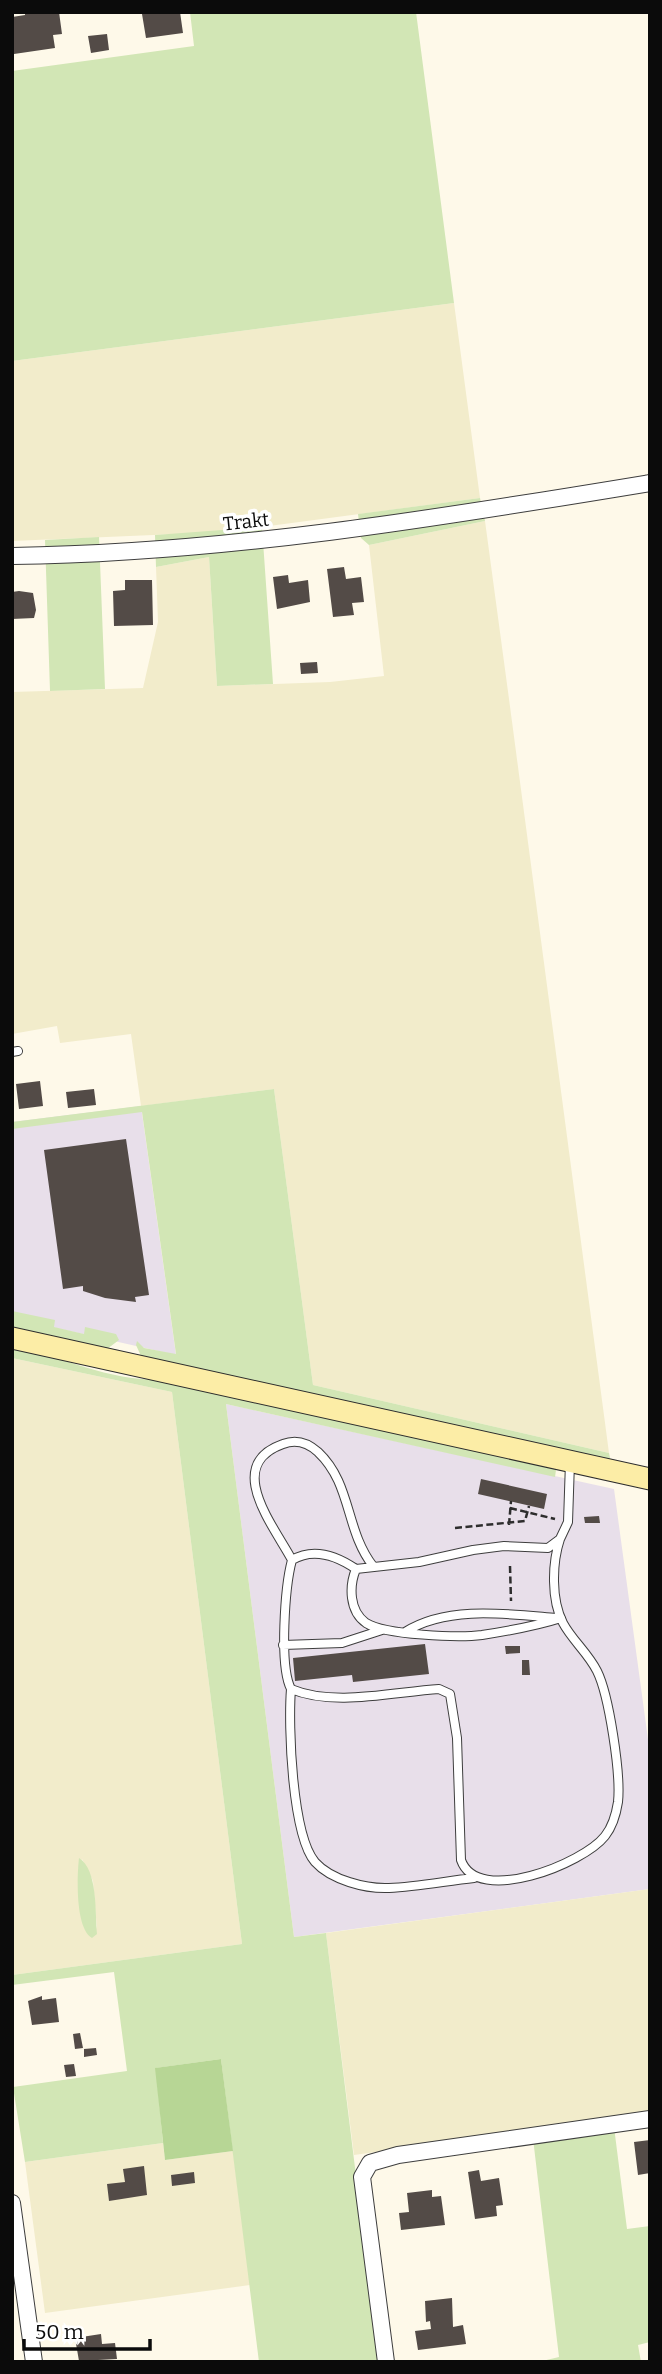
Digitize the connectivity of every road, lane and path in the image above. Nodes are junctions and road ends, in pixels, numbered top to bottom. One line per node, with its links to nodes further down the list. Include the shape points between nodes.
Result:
1 (650, 483): 2 (street, Trakt, via 244,544)
2 (12, 556)
3 (12, 1338): 4 (main road)
4 (570, 1461): 5 (main road); 10 (lane)
5 (650, 1479)
6 (511, 1501): 8 (path)
7 (529, 1506): 9 (path)
8 (510, 1508): 9 (path); 11 (path)
9 (527, 1512): 10 (path); 11 (path, via 525,1521)
10 (568, 1522): 13 (lane)
11 (509, 1524): 12 (path)
12 (455, 1528)
13 (560, 1539): 15 (lane, via 548,1548 504,1546); 19 (lane, via 554,1570)
14 (292, 1560): 15 (lane, via 256,1498 255,1472 269,1450 292,1441 316,1450 338,1478 345,1489 355,1536); 17 (lane, via 316,1552); 22 (lane)
15 (373, 1566): 17 (lane)
16 (510, 1566): 18 (path)
17 (356, 1569): 20 (lane, via 351,1581 355,1610 366,1622)
18 (512, 1614): 19 (lane); 21 (lane, via 433,1619)
19 (561, 1618): 21 (lane, via 484,1635); 24 (lane, via 586,1651 604,1692 618,1799 614,1822 592,1849 553,1867 511,1879)
20 (384, 1629): 21 (lane); 22 (lane, via 342,1643)
21 (405, 1632)
22 (283, 1644): 23 (lane)
23 (290, 1689): 24 (lane, via 288,1719 301,1825 316,1863 349,1882 378,1887); 24 (lane, via 330,1696 439,1689 450,1694 457,1738 461,1860)
24 (474, 1878)
25 (650, 2119): 28 (street, via 398,2155 370,2163 362,2178)
26 (12, 2203): 27 (street)
27 (34, 2362)
28 (386, 2362)

